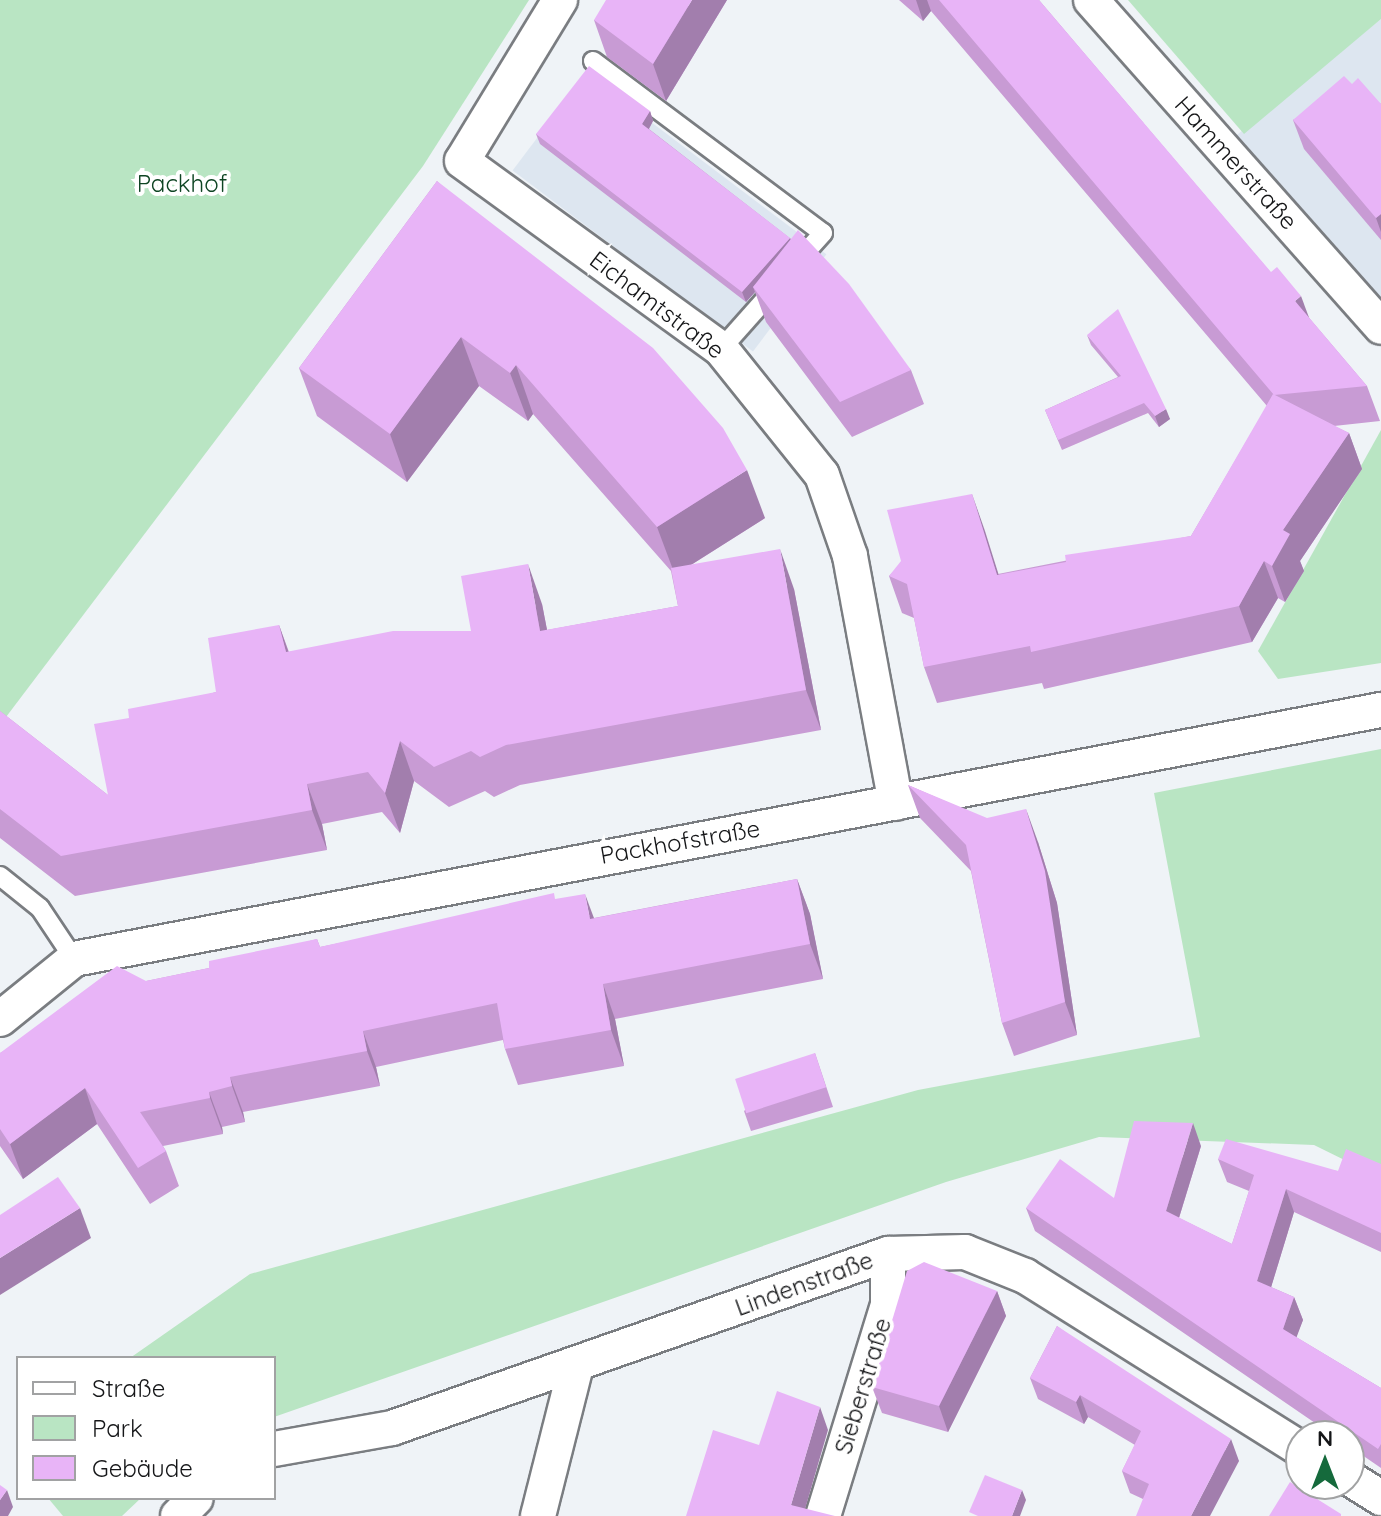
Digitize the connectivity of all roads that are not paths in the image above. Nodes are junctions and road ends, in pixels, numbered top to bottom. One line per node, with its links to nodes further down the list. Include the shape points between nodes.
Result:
1 (560, 0): 5 (street, Eichamtstraße, via 462,161)
2 (1091, 0): 4 (street, Hammerstraße)
3 (593, 61): 5 (lane, via 823,233)
4 (1381, 327)
5 (721, 349): 7 (street, Eichamtstraße, via 822,475 850,556)
6 (1381, 710): 7 (street, Packhofstraße)
7 (896, 803): 9 (street, Packhofstraße)
8 (0, 876): 9 (lane, via 40,908)
9 (74, 959): 10 (street, Packhofstraße)
10 (0, 1019)
11 (888, 1254): 12 (street, Lindenstraße); 13 (street, Lindenstraße, via 965,1252 1025,1276); 18 (street, Sieberstraße, via 888,1305)
12 (576, 1366): 14 (street, Lindenstraße, via 392,1428); 17 (street)
13 (1285, 1439)
14 (276, 1449)
15 (194, 1500): 16 (street)
16 (178, 1516)
17 (538, 1516)
18 (823, 1516)

